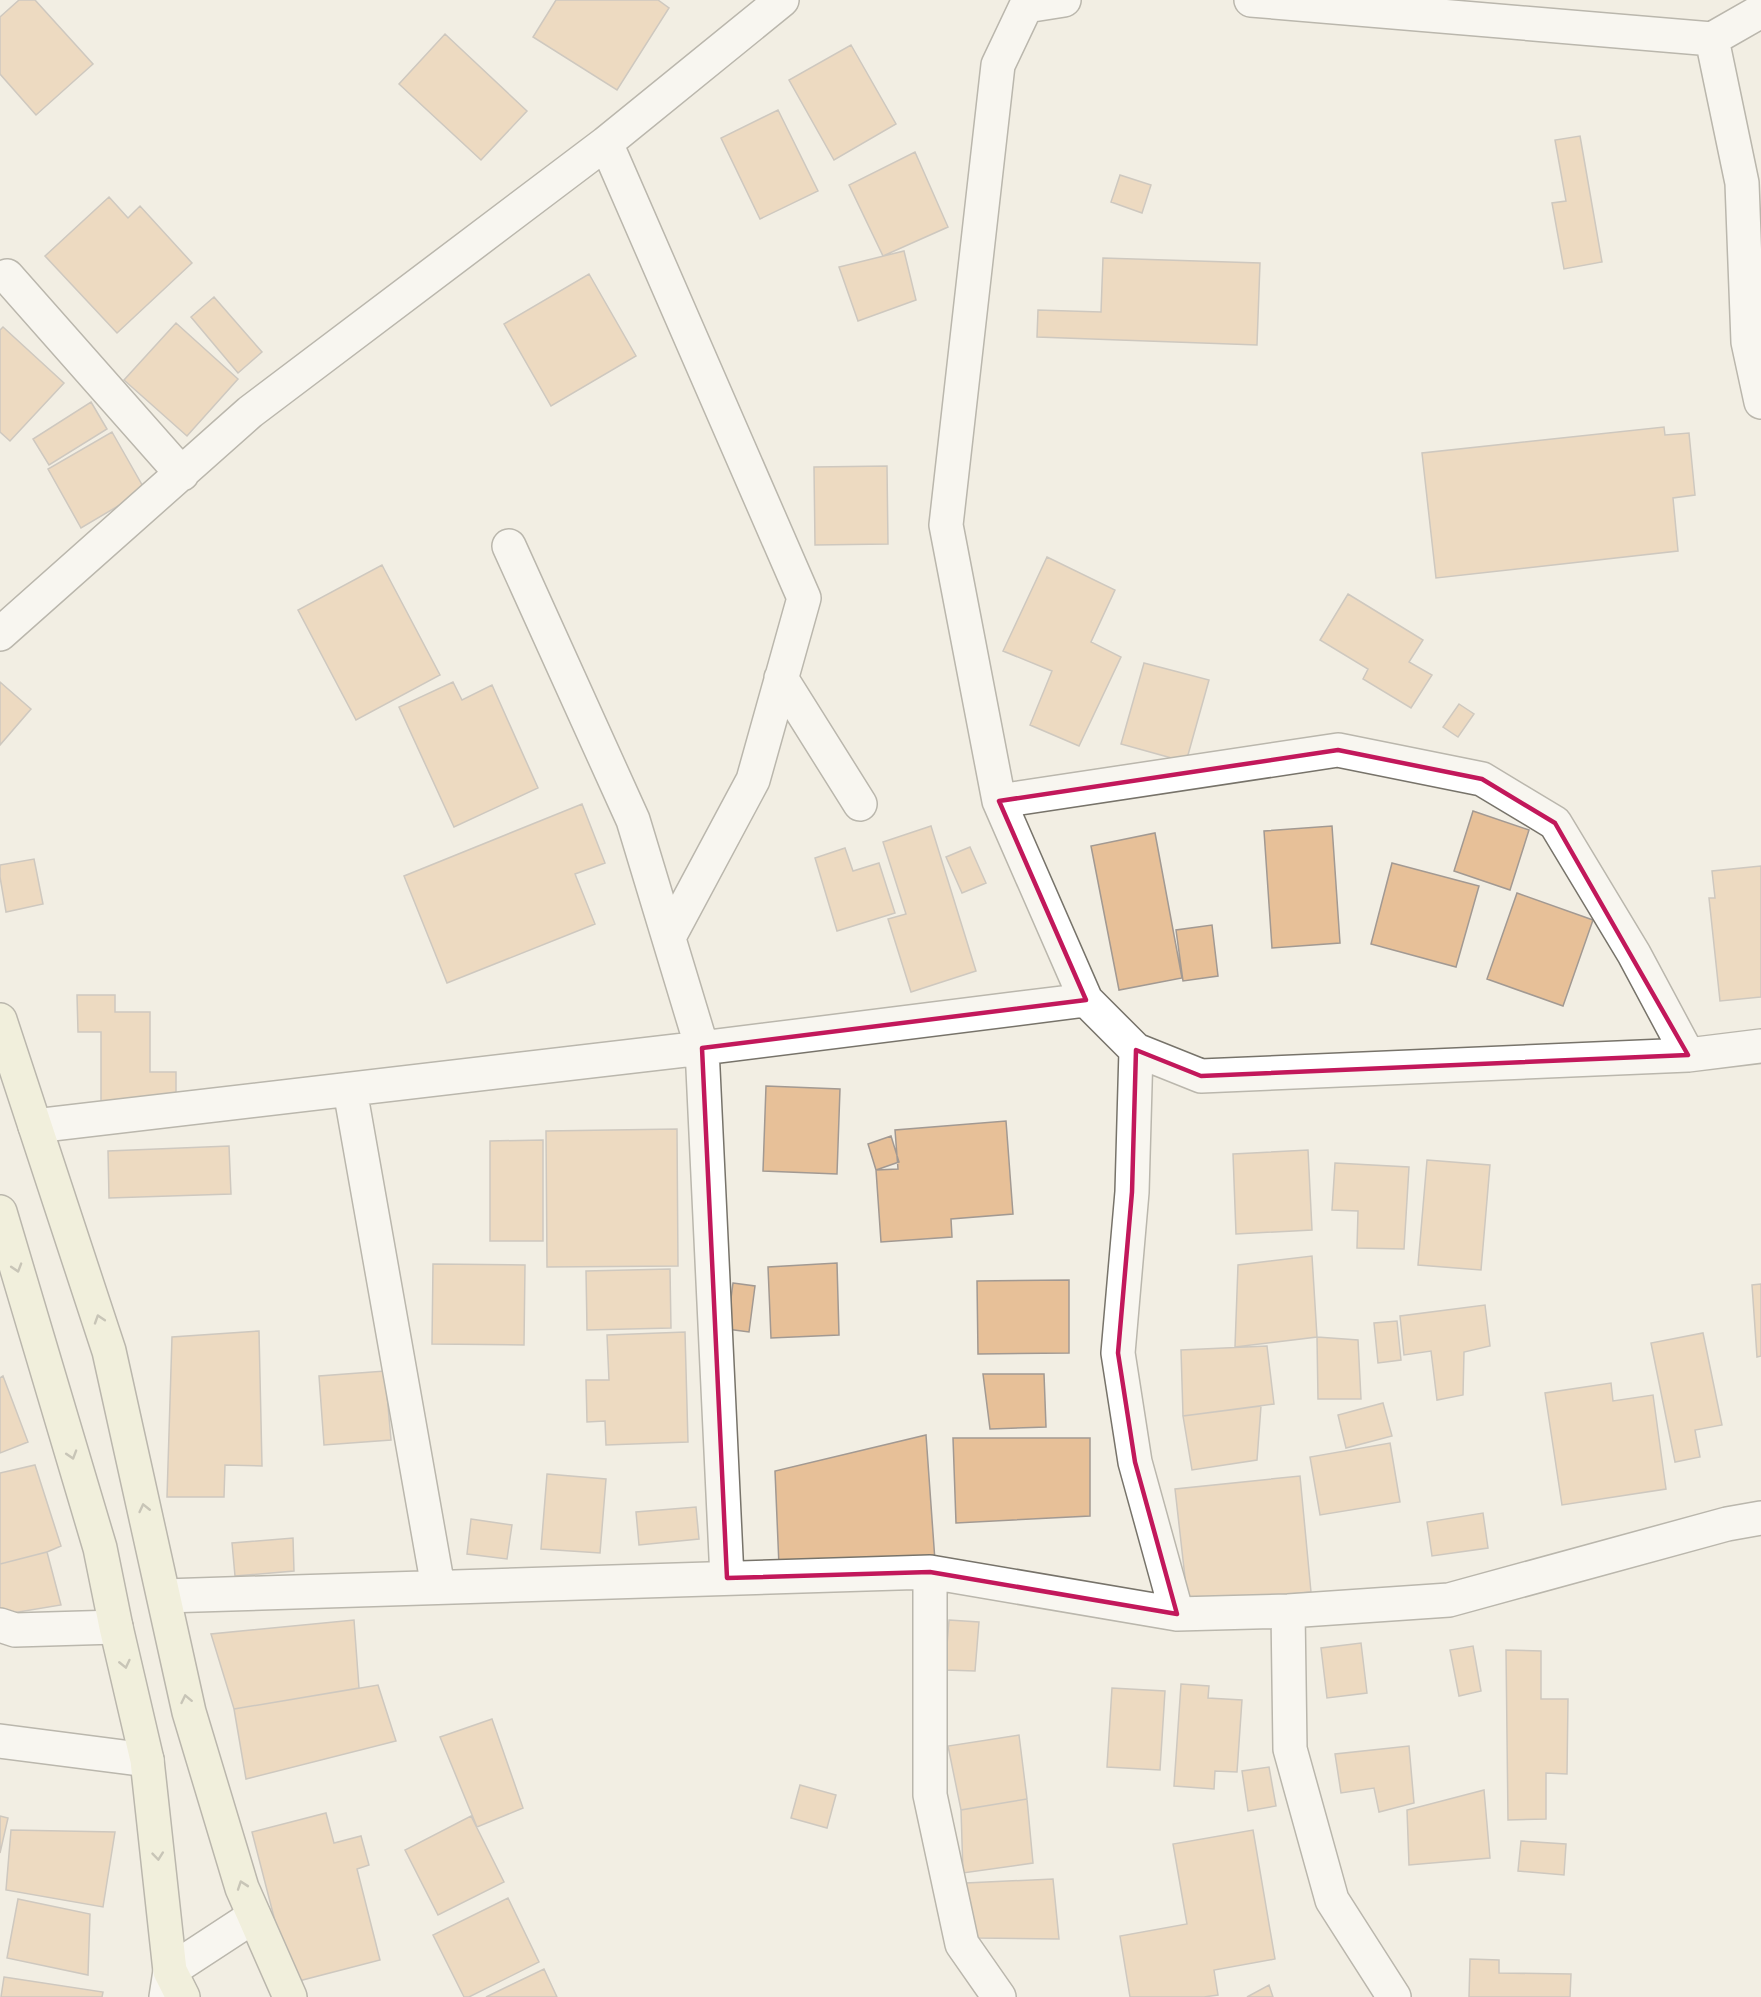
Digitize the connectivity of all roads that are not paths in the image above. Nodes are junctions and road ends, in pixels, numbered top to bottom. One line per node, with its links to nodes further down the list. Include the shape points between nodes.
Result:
1 (782, 0): 7 (street)
2 (1064, 0): 4 (street)
3 (1251, 0): 6 (street)
4 (1017, 3): 15 (street, via 998,65 946,525)
5 (1761, 11): 6 (street)
6 (1712, 39): 8 (street)
7 (606, 143): 11 (street, via 249,412); 14 (street, via 804,598)
8 (1751, 183): 10 (street, via 1748,342)
9 (2, 274): 11 (street)
10 (1761, 402)
11 (182, 474): 13 (street)
12 (509, 546): 17 (street, via 633,820)
13 (0, 634)
14 (781, 678): 16 (street); 17 (street, via 753,780)
15 (999, 801): 18 (street); 23 (street, via 1338,750 1482,779 1555,823 1634,954)
16 (860, 804)
17 (669, 937): 21 (street)
18 (1086, 1000): 21 (street); 22 (street)
19 (0, 1020): 25 (main road)
20 (1761, 1046): 23 (street)
21 (702, 1048): 24 (street); 29 (street)
22 (1136, 1050): 23 (street, via 1201,1076); 33 (street, via 1132,1192 1118,1353 1135,1461)
23 (1688, 1055)
24 (350, 1090): 25 (street); 30 (street)
25 (35, 1126): 31 (main road, one-way to 25, via 109,1351)
26 (0, 1212): 35 (main road, one-way to 35, via 100,1548)
27 (1761, 1518): 32 (street, via 1449,1600)
28 (930, 1572): 29 (street); 33 (street); 41 (street, via 930,1795 962,1944)
29 (727, 1578): 30 (street)
30 (438, 1587): 31 (street)
31 (164, 1596): 38 (main road, one-way to 31, via 189,1712)
32 (1288, 1611): 33 (street); 42 (street, via 1290,1749 1332,1900)
33 (1177, 1614)
34 (0, 1625): 35 (street, via 15,1630)
35 (116, 1627): 37 (main road, one-way to 37)
36 (0, 1741): 37 (street)
37 (147, 1761): 39 (main road, one-way to 39)
38 (254, 1916): 39 (street); 40 (main road)
39 (173, 1988)
40 (290, 1997)
41 (999, 1997)
42 (1394, 1997)

